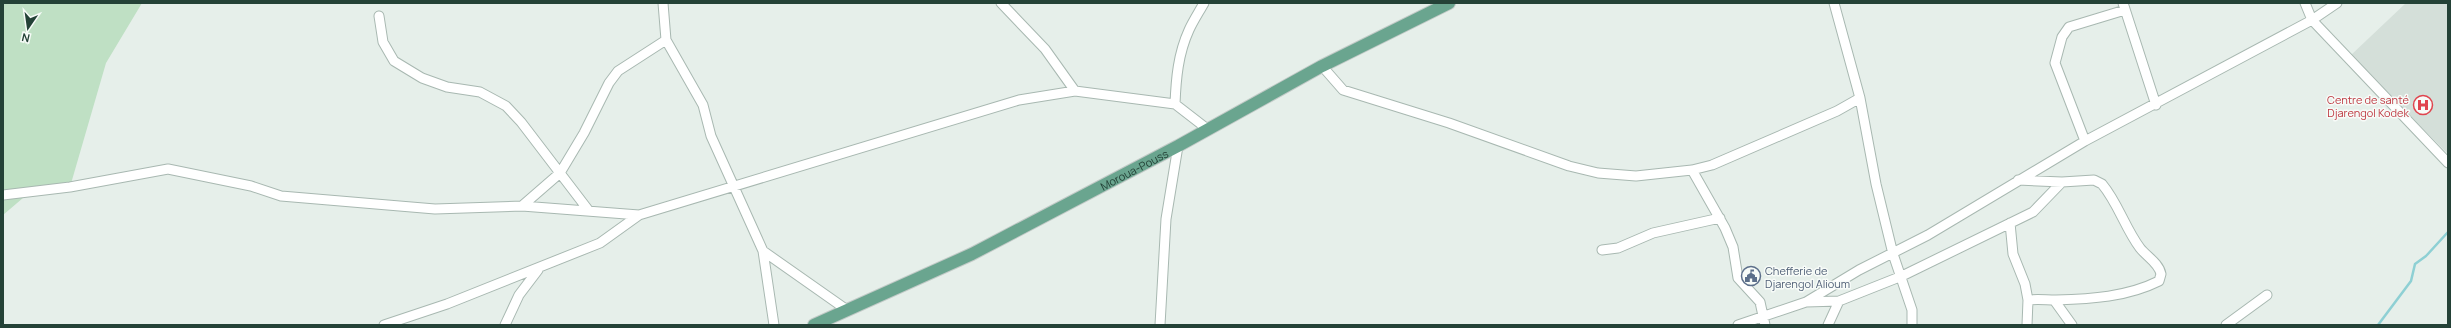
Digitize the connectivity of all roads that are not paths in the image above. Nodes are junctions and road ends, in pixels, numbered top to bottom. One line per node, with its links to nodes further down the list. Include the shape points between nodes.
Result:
1 (663, 3): 11 (street)
2 (1001, 3): 13 (street, via 1045,49)
3 (1204, 3): 15 (street, via 1189,29 1181,50)
4 (1449, 3): 12 (main road, Moroua-Pouss)
5 (1834, 3): 14 (street)
6 (2305, 3): 10 (street)
7 (2337, 3): 10 (street)
8 (2124, 7): 16 (street); 18 (street, via 2068,27 2062,36 2055,63)
9 (379, 16): 22 (street, via 383,42 394,61 434,83 480,92 506,106)
10 (2312, 20): 16 (street); 20 (street)
11 (666, 40): 22 (street, via 625,66 608,82 584,133); 25 (street, via 703,105 711,136)
12 (1322, 66): 17 (main road, Moroua-Pouss); 21 (street, via 1343,90 1449,123 1570,166 1598,173 1636,176)
13 (1075, 91): 15 (street); 25 (street, via 1019,100)
14 (1860, 98): 21 (street, via 1837,111 1725,160); 34 (street, via 1876,184)
15 (1175, 104): 17 (street)
16 (2156, 105): 18 (street)
17 (1206, 128): 19 (main road, Moroua-Pouss)
18 (2085, 141): 23 (street)
19 (1178, 146): 42 (main road, Moroua-Pouss, via 972,254); 48 (street, via 1166,219)
20 (2448, 163)
21 (1692, 170): 30 (street)
22 (560, 173): 27 (street); 28 (street)
23 (2018, 180): 24 (street); 34 (street)
24 (2062, 182): 31 (street, via 2033,212); 40 (street, via 2094,180 2102,184 2127,229 2141,249 2158,266 2161,274 2160,279 2153,284 2120,294)
25 (733, 187): 29 (street); 33 (street)
26 (3, 196): 27 (street, via 168,169 244,184 281,196 435,210)
27 (522, 206): 28 (street)
28 (589, 211): 29 (street)
29 (639, 215): 35 (street, via 608,239)
30 (1720, 218): 32 (street, via 1653,233 1618,248); 43 (street, via 1733,247 1738,278 1760,302)
31 (2010, 222): 36 (street); 39 (street, via 2013,254 2025,284)
32 (1602, 250)
33 (763, 252): 42 (street); 46 (street)
34 (1893, 254): 36 (street); 41 (street, via 1859,270)
35 (539, 268): 44 (street, via 440,307); 45 (street, via 519,295)
36 (1902, 276): 38 (street); 52 (street, via 1912,310)
37 (2267, 295): 55 (street)
38 (1839, 300): 41 (street); 51 (street)
39 (2028, 300): 40 (street); 53 (street)
40 (2054, 300): 54 (street)
41 (1806, 302): 43 (street)
42 (847, 310): 47 (main road, Moroua-Pouss)
43 (1763, 315): 49 (street); 50 (street)
44 (385, 325)
45 (505, 325)
46 (774, 325)
47 (814, 325)
48 (1160, 325)
49 (1738, 325)
50 (1765, 325)
51 (1828, 325)
52 (1912, 325)
53 (2027, 325)
54 (2072, 325)
55 (2226, 325)

